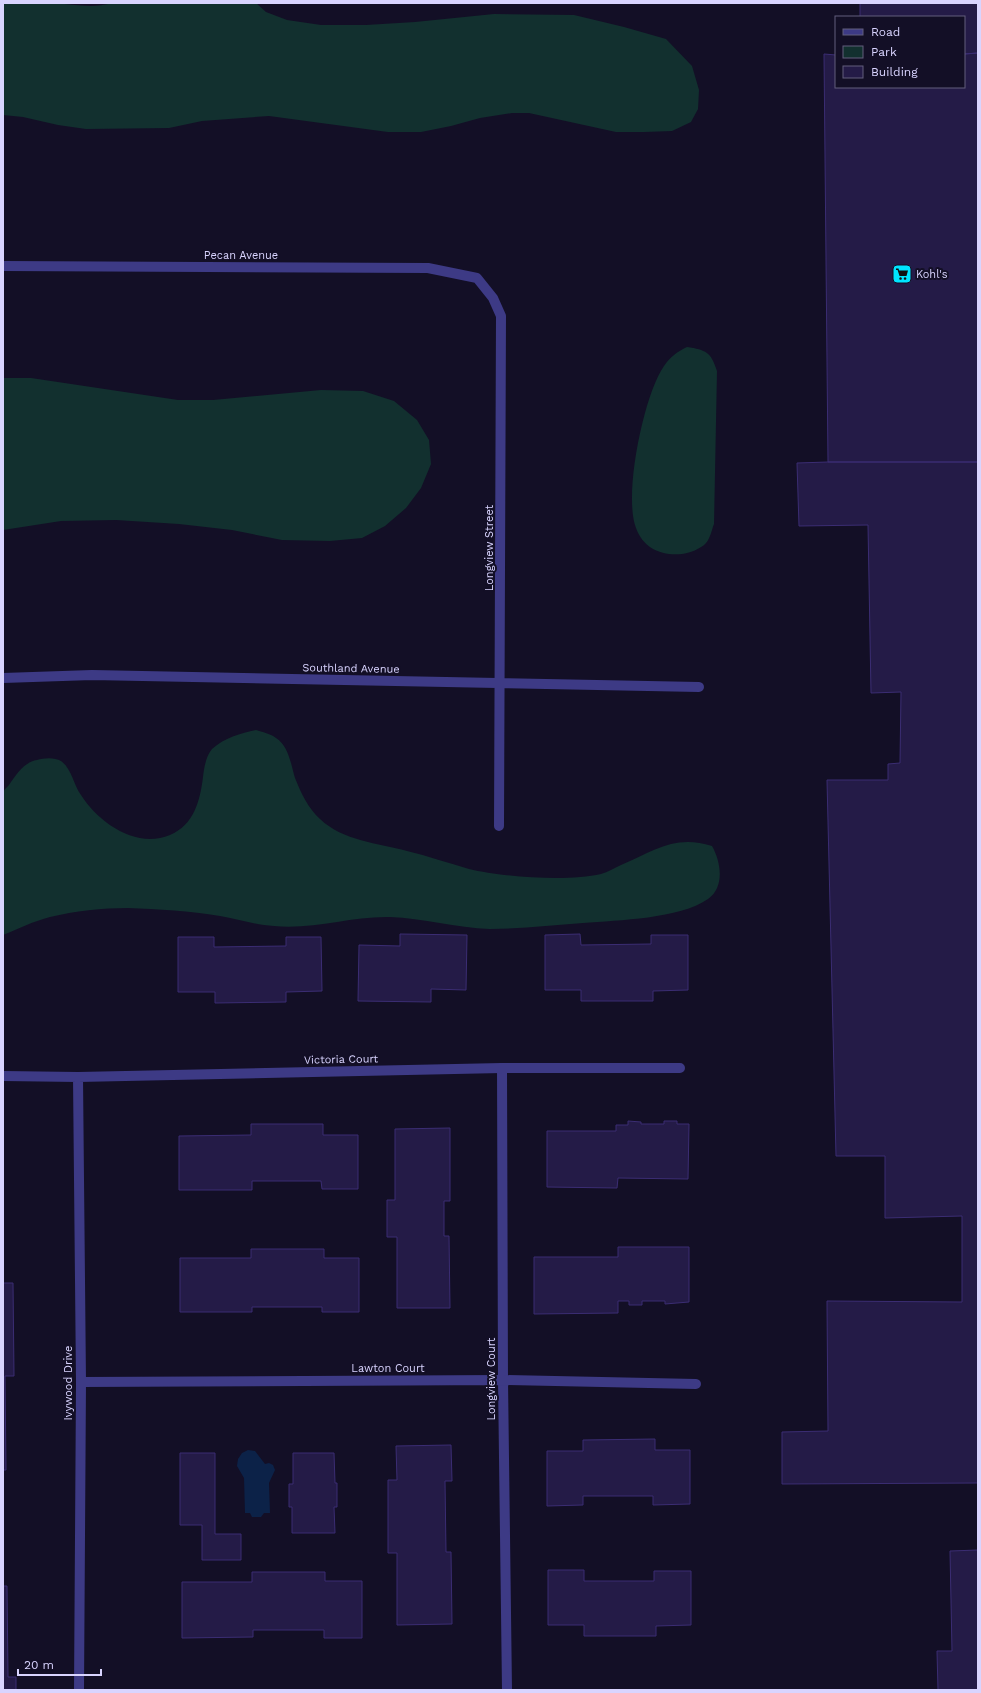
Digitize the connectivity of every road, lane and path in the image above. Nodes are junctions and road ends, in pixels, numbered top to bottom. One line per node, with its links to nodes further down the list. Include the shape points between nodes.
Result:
1 (3, 266): 2 (street, Pecan Avenue, via 428,268)
2 (477, 278): 4 (street, Longview Street, via 493,298 501,316)
3 (3, 678): 4 (street, Southland Avenue, via 92,675)
4 (500, 683): 5 (street, Southland Avenue); 6 (street, Longview Street)
5 (699, 687)
6 (499, 826)
7 (502, 1068): 8 (street, Victoria Court); 10 (street, Victoria Court); 11 (street, Longview Court)
8 (680, 1068)
9 (3, 1076): 10 (street, Victoria Court)
10 (78, 1077): 12 (street, Ivywood Drive)
11 (503, 1380): 12 (street, Lawton Court); 13 (street, Lawton Court); 15 (street, Longview Court)
12 (81, 1382): 14 (street, Ivywood Drive)
13 (696, 1384)
14 (79, 1690)
15 (507, 1690)

